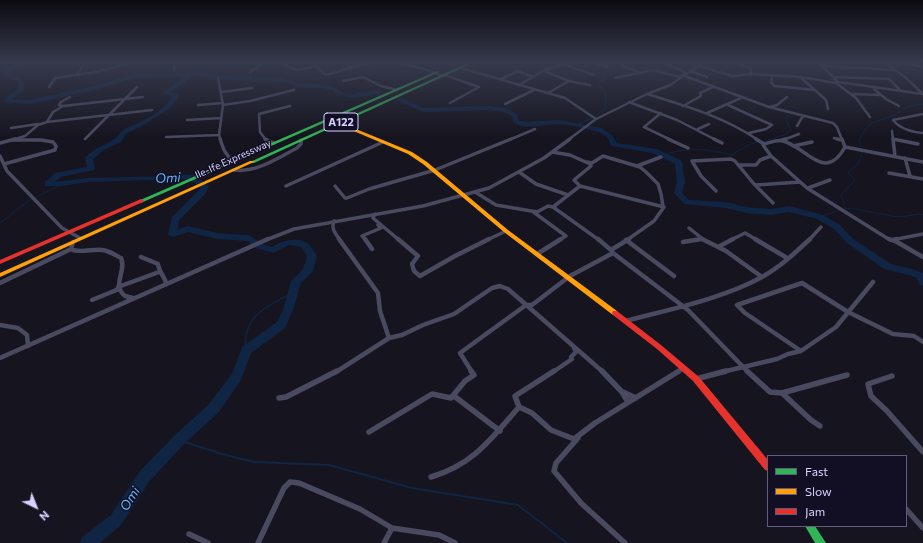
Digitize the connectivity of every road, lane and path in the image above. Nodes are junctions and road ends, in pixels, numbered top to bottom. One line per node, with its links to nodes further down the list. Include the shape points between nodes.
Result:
1 (137, 87): 36 (street)
2 (219, 87): 26 (street)
3 (386, 87): 22 (street)
4 (404, 87): 22 (main road, Ile-Ife Expressway / A122)
5 (413, 87): 20 (main road)
6 (478, 87): 38 (street)
7 (526, 87): 23 (street)
8 (558, 87): 27 (street)
9 (664, 87): 28 (street)
10 (713, 87): 45 (street)
11 (714, 87): 34 (street)
12 (781, 87): 24 (street)
13 (811, 87): 24 (street)
14 (844, 87): 29 (street)
15 (872, 87): 31 (street)
16 (874, 87): 25 (street)
17 (897, 87): 25 (street)
18 (915, 87): 30 (street)
19 (252, 88): 26 (street)
20 (416, 88): 60 (main road, Ile-Ife Expressway / A122)
21 (294, 90): 39 (street, via 250,101)
22 (397, 90): 68 (main road, Ile-Ife Expressway / A122)
23 (534, 90): 27 (street); 40 (street)
24 (814, 90): 48 (street, via 826,100)
25 (901, 91): 30 (street)
26 (221, 92): 39 (street)
27 (548, 94): 57 (street, via 566,98)
28 (647, 94): 37 (street); 45 (street)
29 (852, 94): 31 (street); 55 (street)
30 (923, 94)
31 (882, 95): 46 (street)
32 (70, 97): 43 (street, via 59,105)
33 (143, 97): 36 (street)
34 (743, 97): 41 (street); 47 (street)
35 (787, 97): 47 (street, via 777,105)
36 (124, 99): 43 (street); 51 (street)
37 (629, 102): 52 (street); 57 (street)
38 (450, 103)
39 (223, 104): 42 (street); 56 (street)
40 (505, 104)
41 (728, 104): 50 (street); 69 (street, via 772,126)
42 (198, 105)
43 (63, 106): 59 (street, via 53,112)
44 (290, 106): 85 (street, via 259,114 260,136)
45 (683, 106): 50 (street)
46 (899, 106)
47 (769, 107): 54 (street)
48 (828, 109)
49 (152, 110): 51 (street)
50 (707, 113): 69 (street)
51 (108, 114): 59 (street); 76 (street)
52 (661, 114): 66 (street); 90 (street, via 644,127)
53 (923, 114): 70 (street, via 893,120 912,131)
54 (803, 116): 63 (street); 79 (street, via 835,124)
55 (870, 117)
56 (221, 118): 58 (street); 72 (street)
57 (596, 119): 91 (street)
58 (187, 120)
59 (47, 122): 61 (street)
60 (338, 123): 73 (main road, Ile-Ife Expressway / A122); 81 (main road)
61 (40, 124): 64 (street); 78 (street, via 24,136)
62 (709, 124): 66 (street)
63 (797, 126)
64 (11, 128)
65 (535, 129): 103 (street)
66 (698, 129): 86 (street)
67 (892, 131): 77 (street)
68 (302, 132): 73 (main road); 85 (main road, Ile-Ife Expressway / A122)
69 (749, 133): 82 (street)
70 (923, 133)
71 (799, 134): 80 (street)
72 (219, 135): 74 (street); 97 (street, via 224,150)
73 (310, 136): 131 (main road, Ile-Ife Expressway / A122)
74 (166, 137)
75 (834, 138): 79 (street)
76 (85, 139)
77 (893, 139): 87 (street); 94 (street)
78 (13, 140): 84 (street); 100 (street, via 40,140 53,142 56,146 55,150)
79 (842, 140): 89 (street)
80 (780, 141): 82 (street); 88 (street)
81 (383, 142): 103 (main road, via 410,153); 111 (street)
82 (763, 142): 93 (street)
83 (812, 142): 88 (street)
84 (0, 143)
85 (274, 143): 97 (main road, Ile-Ife Expressway / A122)
86 (722, 143)
87 (918, 144)
88 (792, 146): 89 (street, via 827,164 837,161)
89 (845, 147): 94 (street)
90 (688, 148)
91 (552, 152): 98 (street, via 570,155); 104 (street)
92 (0, 156): 100 (street)
93 (771, 156): 101 (street, via 760,160 756,165); 109 (street)
94 (895, 156): 96 (street)
95 (661, 157): 102 (street)
96 (905, 158): 99 (street); 106 (street)
97 (232, 162): 129 (main road, Ile-Ife Expressway / A122)
98 (587, 162): 102 (street, via 592,163 603,156); 113 (street, via 591,166 574,180)
99 (923, 162)
100 (4, 164): 129 (street, via 7,171 62,228)
101 (738, 165): 110 (street); 115 (street, via 731,159 692,161 701,176)
102 (636, 167): 120 (street, via 661,189)
103 (435, 170): 112 (street, via 347,198); 117 (main road)
104 (519, 172): 116 (street, via 489,188); 118 (street, via 536,184)
105 (889, 173): 106 (street)
106 (910, 176): 107 (street)
107 (923, 179)
108 (830, 180): 114 (street)
109 (800, 182): 110 (street); 114 (street)
110 (756, 185): 119 (street)
111 (286, 186)
112 (335, 186)
113 (580, 186): 118 (street); 120 (street)
114 (808, 188): 134 (street)
115 (716, 191)
116 (475, 192): 117 (street); 122 (street, via 496,205)
117 (462, 195): 123 (street, via 423,206); 128 (main road)
118 (568, 195): 121 (street)
119 (773, 203)
120 (663, 206): 133 (street, via 662,212 651,225)
121 (553, 207): 122 (street); 139 (street, via 590,232)
122 (532, 211): 140 (street, via 566,236)
123 (375, 214): 124 (street); 125 (street, via 373,218)
124 (334, 221): 152 (street, via 294,229 252,244); 163 (street, via 333,230 378,293)
125 (377, 221): 128 (street, via 418,256 412,264 414,271 420,276); 138 (street, via 374,222 382,228 362,236)
126 (821, 227): 143 (street)
127 (689, 228): 132 (street)
128 (506, 231): 140 (main road)
129 (69, 232): 131 (street); 144 (main road, Ile-Ife Expressway / A122)
130 (923, 234): 134 (street)
131 (80, 238): 136 (main road, Ile-Ife Expressway / A122)
132 (702, 239): 135 (street); 137 (street)
133 (626, 240): 139 (street); 147 (street)
134 (890, 240): 142 (street)
135 (683, 242)
136 (72, 245): 146 (main road, Ile-Ife Expressway / A122); 151 (street, via 63,254); 153 (street, via 74,251 105,250 121,258 123,264)
137 (718, 247): 143 (street, via 745,233); 148 (street)
138 (372, 249)
139 (612, 251): 149 (street); 158 (street)
140 (537, 254): 149 (main road)
141 (141, 257): 145 (street, via 158,264)
142 (923, 257)
143 (787, 258): 148 (street)
144 (0, 262)
145 (159, 272): 152 (street); 153 (street)
146 (0, 275)
147 (674, 276)
148 (762, 277): 158 (street, via 719,294)
149 (568, 279): 157 (street, via 532,305); 161 (main road)
150 (873, 282): 160 (street)
151 (0, 283)
152 (166, 283): 155 (street)
153 (118, 288): 154 (street); 156 (street)
154 (125, 297): 155 (street); 159 (street)
155 (138, 297): 159 (street)
156 (92, 300)
157 (526, 305): 163 (street, via 508,289 500,286 481,295 454,314); 166 (street); 178 (street, via 460,353 474,375 465,381)
158 (680, 305): 161 (street); 171 (street, via 688,310)
159 (117, 306): 165 (street)
160 (848, 312): 164 (street, via 893,334 914,336); 167 (street, via 836,328); 167 (street, via 802,283 737,305)
161 (626, 321): 172 (main road)
162 (0, 325): 165 (street, via 18,328 27,335)
163 (388, 338): 179 (street, via 330,375)
164 (923, 342)
165 (28, 346): 169 (street)
166 (573, 346): 168 (street); 170 (street, via 576,352)
167 (801, 352): 171 (street)
168 (581, 354): 170 (street); 176 (street, via 606,374)
169 (0, 358)
170 (572, 359): 182 (street, via 515,396)
171 (742, 366): 175 (street); 177 (street, via 770,392)
172 (684, 368): 175 (main road); 180 (street)
173 (847, 375): 177 (street)
174 (892, 376): 187 (street, via 868,384 871,396)
175 (696, 379): 189 (main road)
176 (622, 392): 180 (street); 181 (street)
177 (782, 393): 183 (street)
178 (454, 396): 184 (street); 185 (street, via 451,398 432,394)
179 (279, 398)
180 (636, 398): 181 (street)
181 (628, 402): 186 (street)
182 (519, 408): 184 (street, via 505,421); 186 (street, via 532,413 551,430 574,439)
183 (820, 426)
184 (500, 431): 190 (street, via 460,465)
185 (369, 432)
186 (583, 432): 200 (street, via 556,463 554,471 581,502)
187 (920, 446): 188 (street)
188 (923, 452)
189 (767, 466)
190 (431, 477)
191 (907, 510): 194 (street)
192 (811, 527): 201 (main road)
193 (392, 528): 197 (street, via 360,509 299,482 290,482 284,488); 198 (street); 199 (street, via 439,535)
194 (923, 528)
195 (189, 534): 196 (street)
196 (208, 543)
197 (258, 543)
198 (384, 543)
199 (455, 543)
200 (625, 543)
201 (821, 543)

